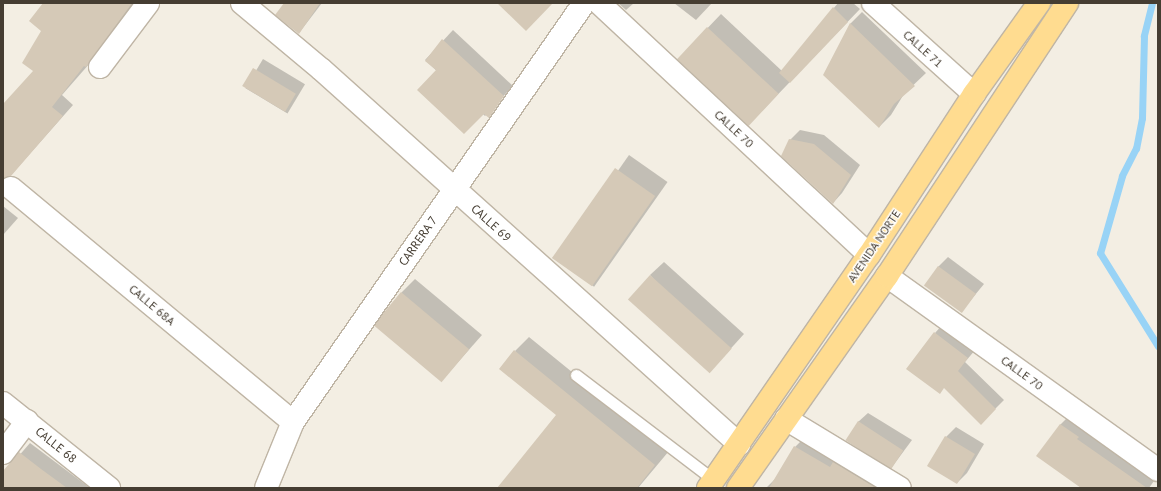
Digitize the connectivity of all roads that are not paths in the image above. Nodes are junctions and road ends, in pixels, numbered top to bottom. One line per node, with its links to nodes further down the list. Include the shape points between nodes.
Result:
1 (148, 3): 8 (street)
2 (242, 3): 11 (street, CALLE 69, via 321,69)
3 (584, 3): 11 (street, CARRERA 7)
4 (599, 3): 12 (street, CALLE 70)
5 (872, 3): 9 (street, CALLE 71)
6 (1039, 3): 9 (main road, AVENIDA NORTE)
7 (1067, 3): 13 (main road)
8 (100, 67)
9 (974, 94): 12 (main road, AVENIDA NORTE)
10 (11, 188): 18 (street, CALLE 68A)
11 (453, 190): 18 (street, CARRERA 7); 19 (street, CALLE 69)
12 (869, 256): 19 (main road, AVENIDA NORTE)
13 (887, 276): 16 (main road); 21 (street, CALLE 70)
14 (576, 375): 22 (lane)
15 (3, 403): 17 (street, CALLE 68)
16 (786, 419): 25 (main road); 26 (street)
17 (27, 422): 20 (street); 23 (street, CALLE 68)
18 (293, 422): 24 (street, CARRERA 7)
19 (739, 444): 22 (main road, AVENIDA NORTE)
20 (3, 453)
21 (1158, 470)
22 (711, 484)
23 (109, 488)
24 (266, 488)
25 (738, 488)
26 (900, 488)

